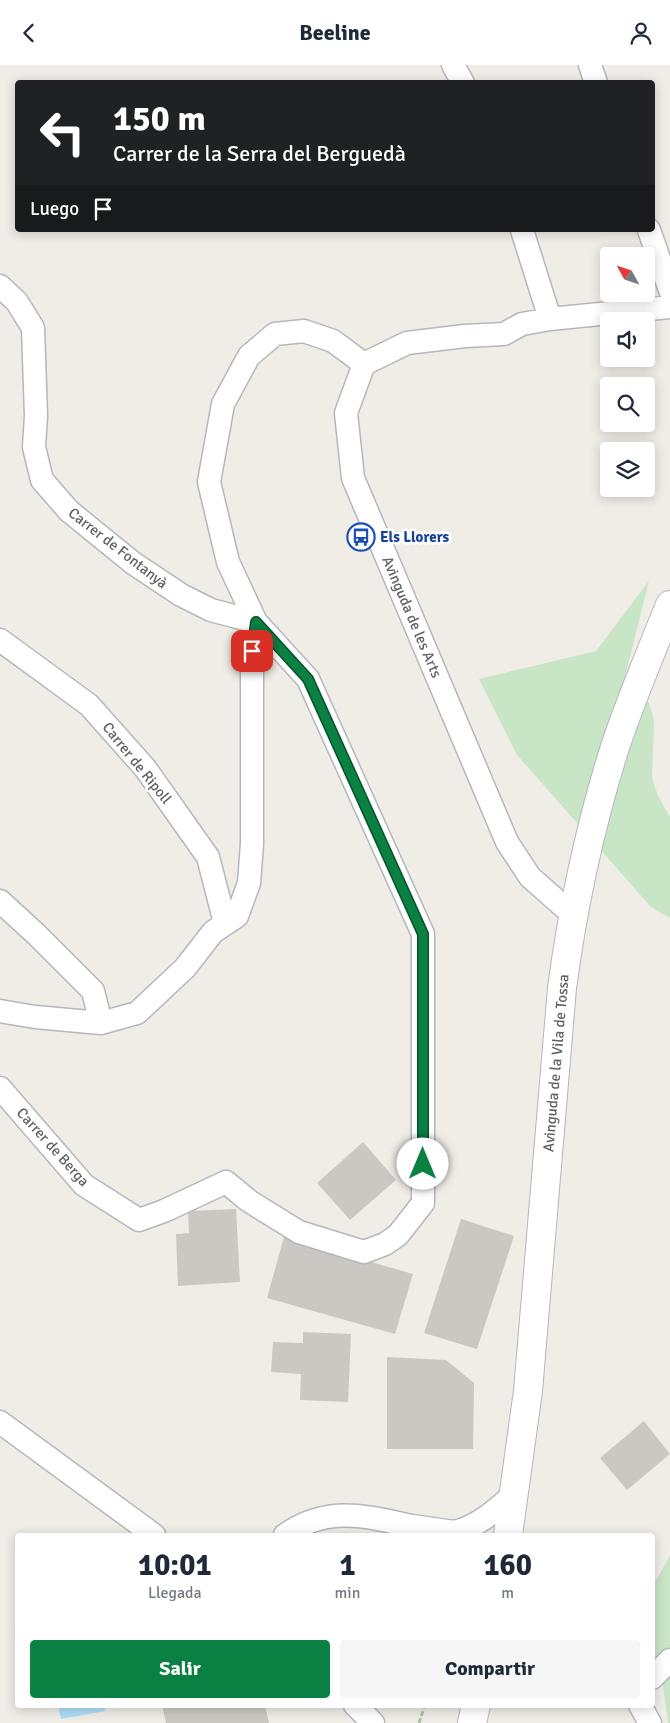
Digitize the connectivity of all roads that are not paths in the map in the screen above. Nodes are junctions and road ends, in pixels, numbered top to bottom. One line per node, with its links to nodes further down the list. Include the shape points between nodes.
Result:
1 (453, 65): 3 (street)
2 (590, 65): 4 (street)
3 (461, 80)
4 (595, 80)
5 (523, 232): 10 (street)
6 (649, 232): 8 (street)
7 (0, 285): 13 (street, Carrer de Fontanyà, via 17,302 33,329 34,447 42,481 69,511 133,563 181,595 211,610)
8 (670, 290)
9 (670, 307): 10 (street)
10 (550, 319): 11 (street, via 522,324 504,334 407,343)
11 (364, 365): 13 (street, via 333,341 304,331 275,335 249,356 223,404 209,482 228,562); 16 (street, Avinguda de les Arts, via 346,413 353,478 507,842 530,877)
12 (670, 605): 16 (main road, Avinguda de la Vila de Tossa, via 616,746 595,816)
13 (256, 622): 17 (street, via 252,651 249,883 237,915); 20 (street, Carrer de Berga, via 308,679 423,934 423,1203 398,1235 364,1252 298,1232 226,1182 139,1220 84,1185)
14 (0, 640): 17 (street, Carrer de Ripoll, via 89,705 145,768 208,857)
15 (0, 901): 19 (street, via 93,991)
16 (573, 915): 22 (main road, Avinguda de la Vila de Tossa, via 562,988 528,1391)
17 (225, 923): 19 (street, via 213,932 185,969 137,1013)
18 (0, 1011): 19 (street)
19 (101, 1023)
20 (0, 1088)
21 (0, 1422): 23 (street)
22 (514, 1494): 25 (street, via 486,1517); 26 (main road, Avinguda de la Vila de Tossa)
23 (151, 1533)
24 (289, 1533): 25 (street, via 310,1521 347,1514)
25 (457, 1533)
26 (508, 1533)
27 (670, 1660): 28 (street)
28 (655, 1675)
29 (475, 1708): 31 (main road)
30 (642, 1708): 32 (street)
31 (472, 1723)
32 (650, 1723)

